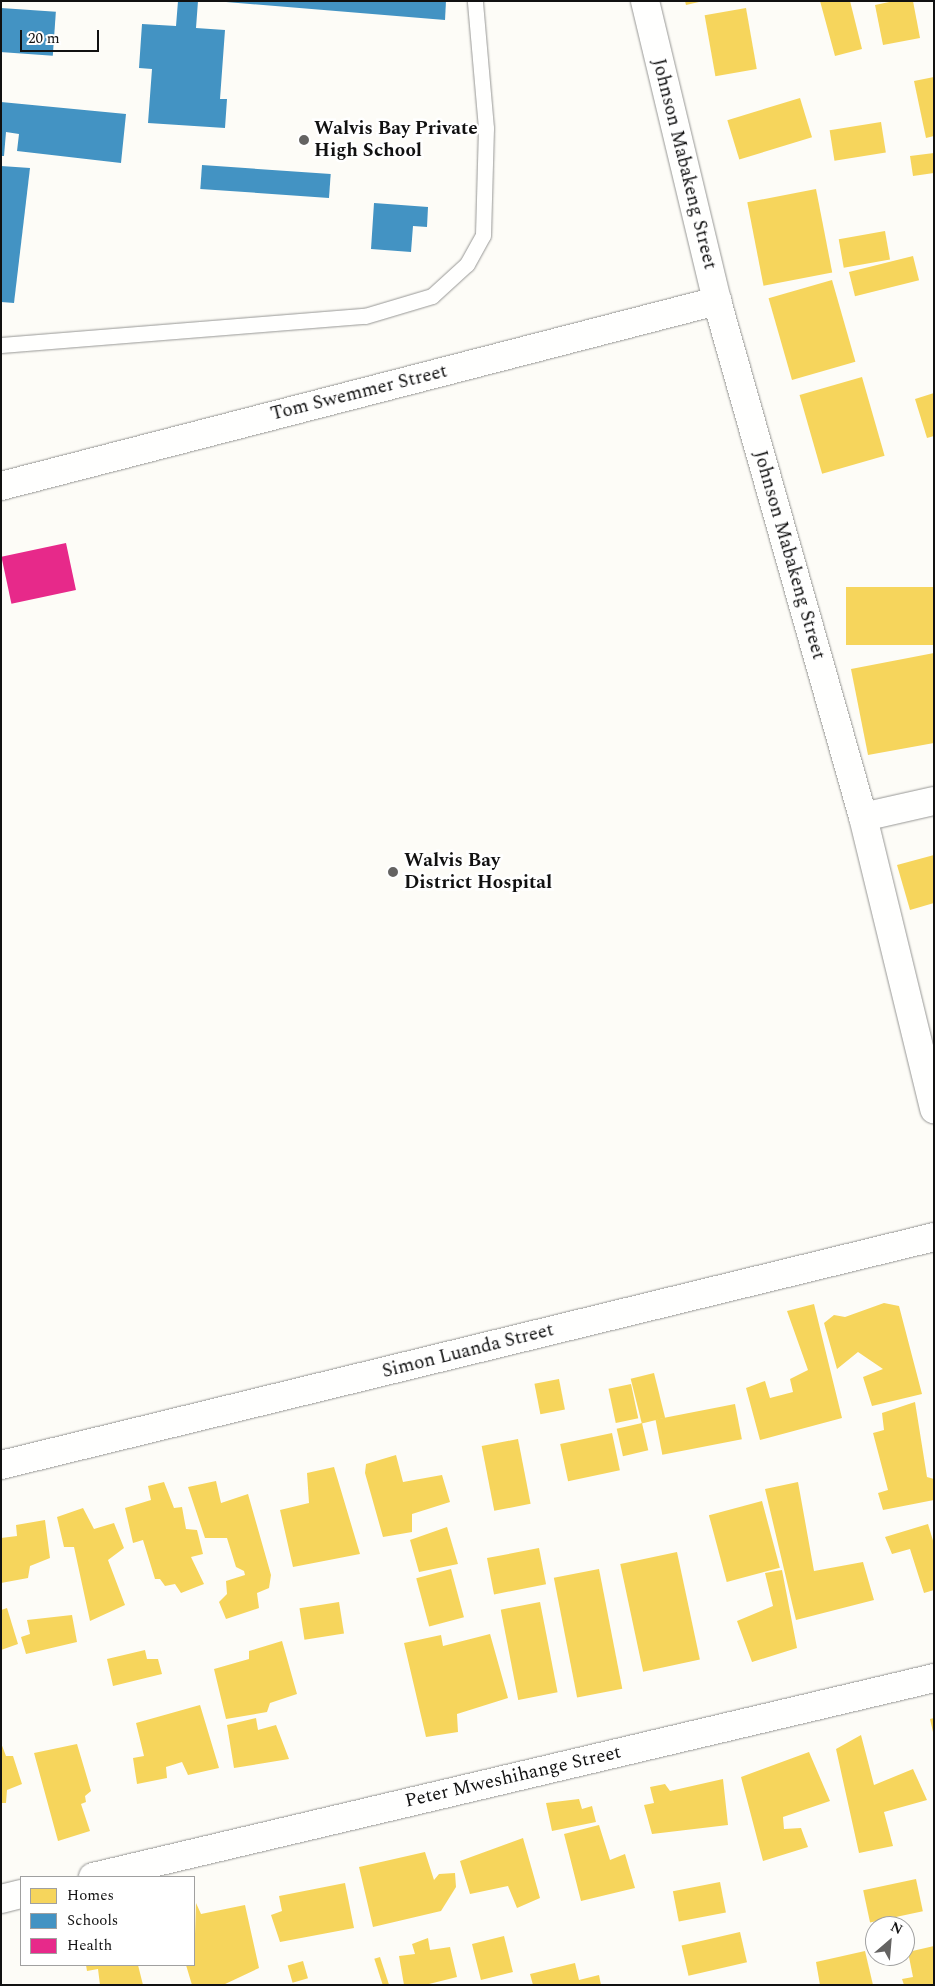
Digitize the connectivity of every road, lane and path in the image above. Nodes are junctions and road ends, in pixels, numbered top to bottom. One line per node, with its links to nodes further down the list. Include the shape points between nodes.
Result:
1 (475, 1): 4 (lane, via 486,128 483,235 467,264 432,296 365,316)
2 (645, 1): 3 (street, Johnson Mabakeng Street)
3 (717, 301): 5 (street, Tom Swemmer Street); 7 (street, Johnson Mabakeng Street)
4 (1, 346)
5 (1, 486)
6 (934, 801): 7 (street)
7 (863, 818): 8 (street, Johnson Mabakeng Street)
8 (934, 1109)
9 (934, 1238): 10 (street, Simon Luanda Street)
10 (1, 1465)
11 (934, 1678): 12 (street, Peter Mweshihange Street)
12 (97, 1876)
13 (20, 1894): 14 (street)
14 (1, 1899)

